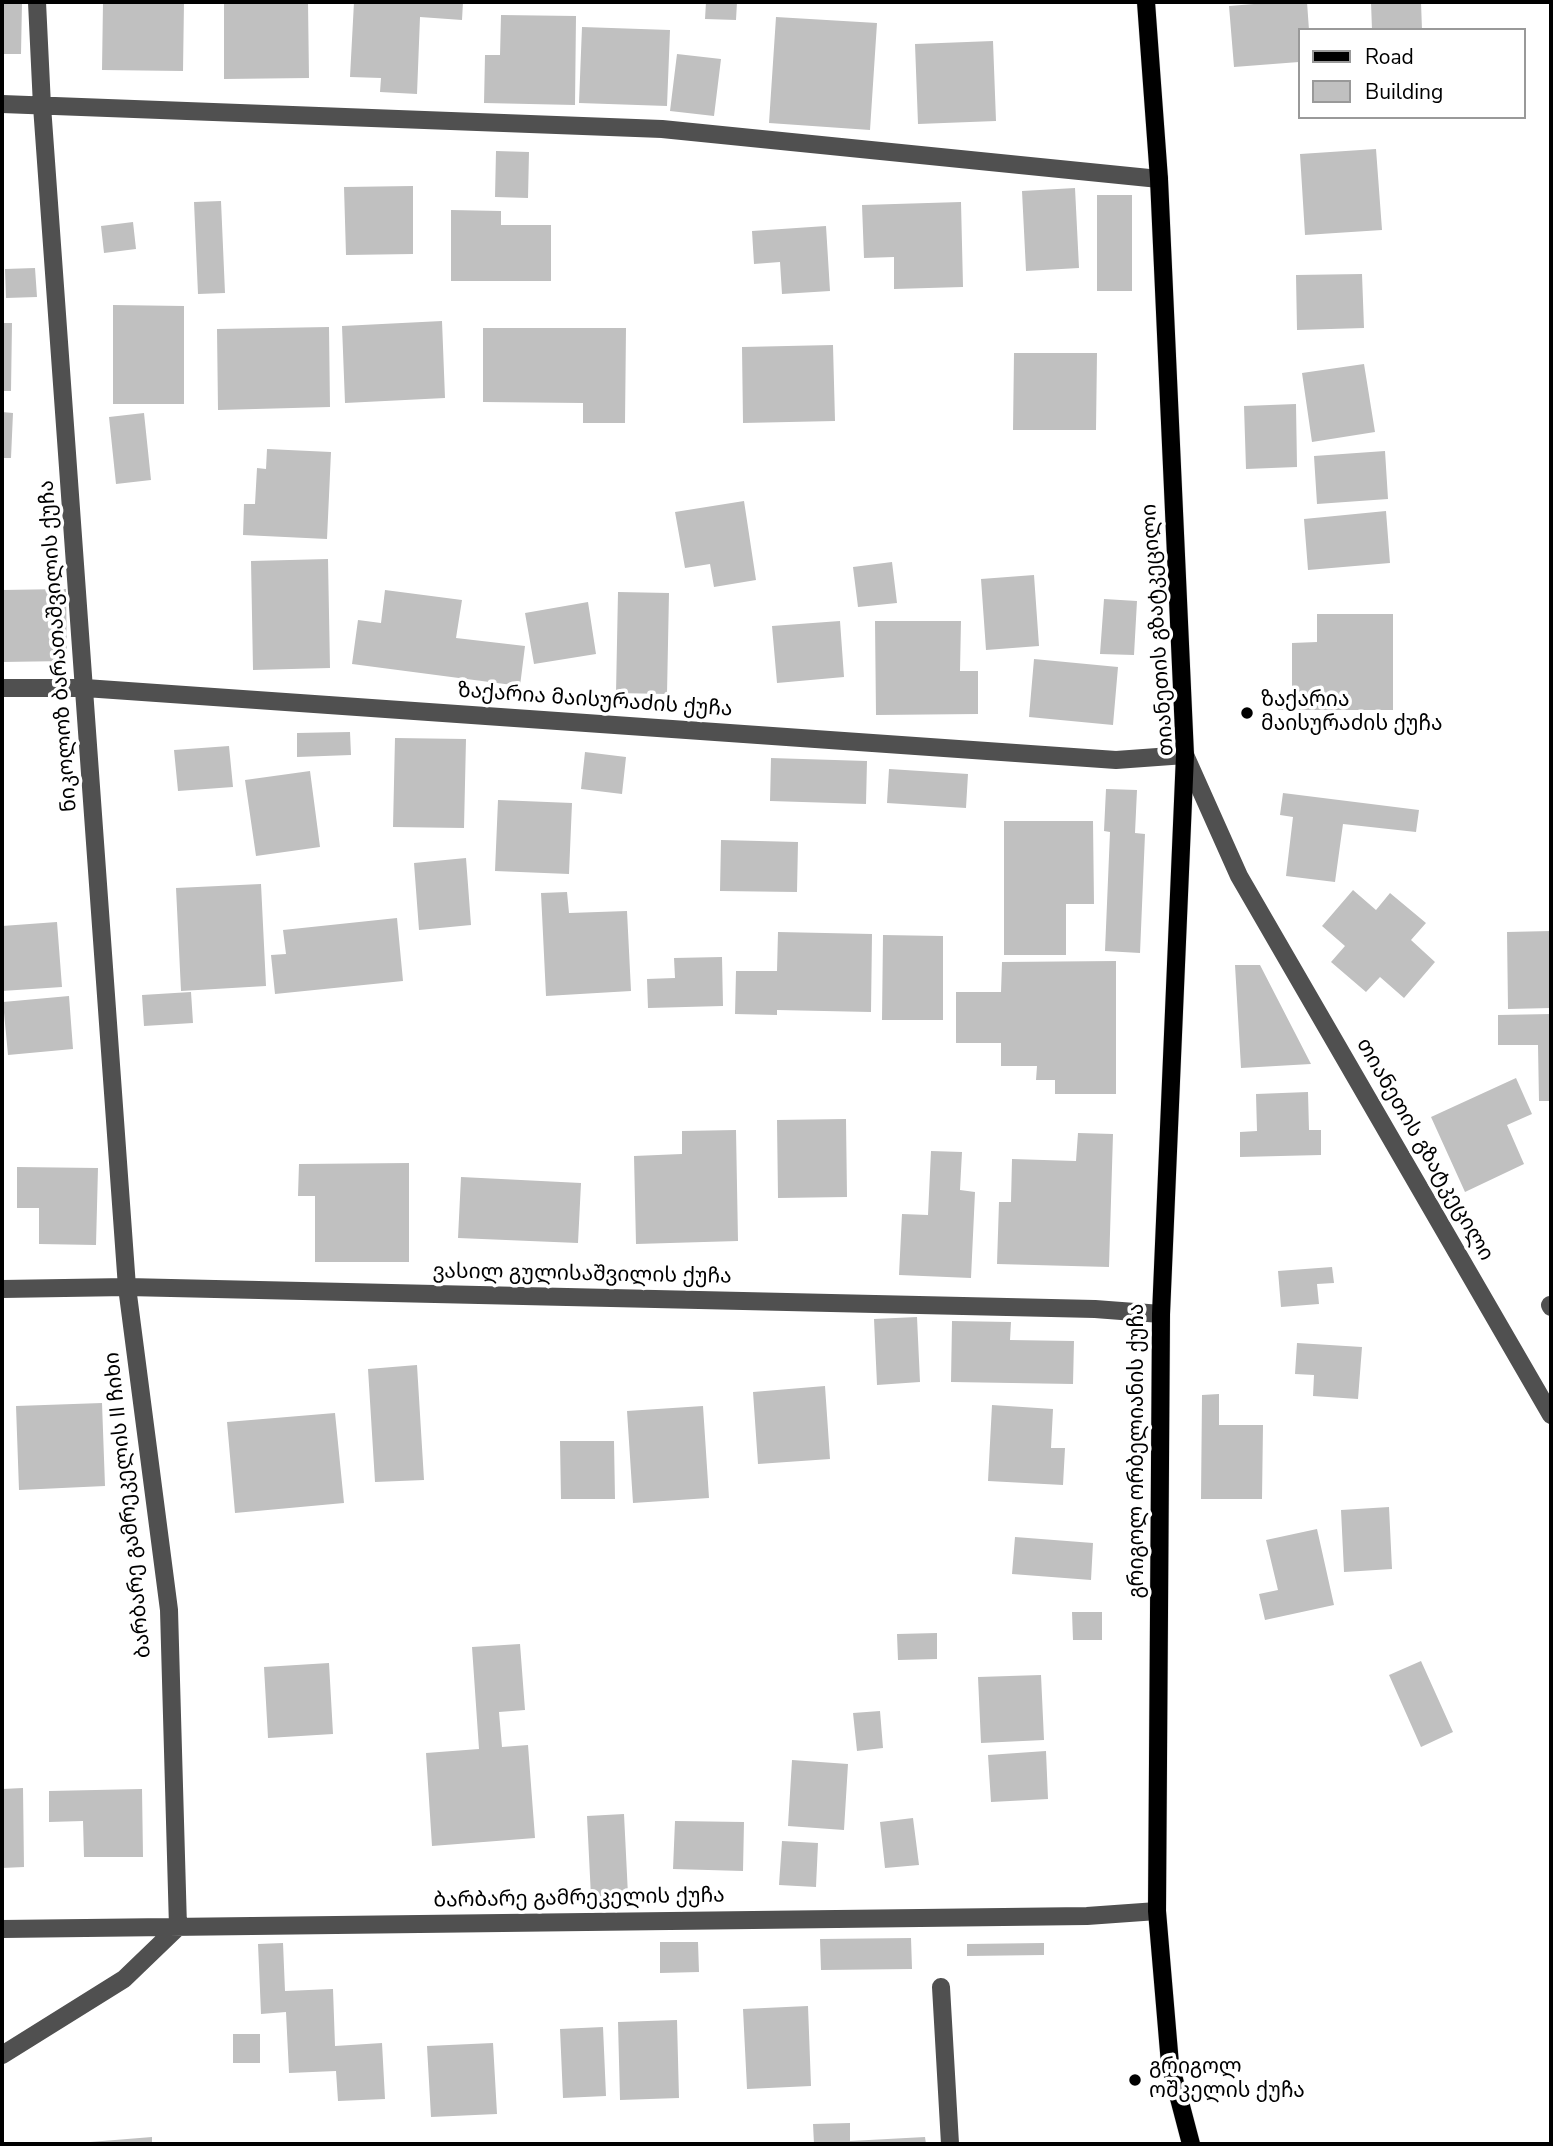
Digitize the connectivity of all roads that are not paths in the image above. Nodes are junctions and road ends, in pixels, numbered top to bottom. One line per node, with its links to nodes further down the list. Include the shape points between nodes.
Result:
1 (37, 2): 4 (street, ნიკოლოზ ბარათაშვილის ქუჩა)
2 (1146, 2): 5 (main road, თიანეთის გზატკეცილი)
3 (2, 104): 4 (street)
4 (42, 106): 5 (street, via 662,129); 7 (street, ნიკოლოზ ბარათაშვილის ქუჩა)
5 (1159, 179): 8 (main road, თიანეთის გზატკეცილი)
6 (2, 688): 7 (street, ზაქარია მაისურაძის ქუჩა)
7 (85, 688): 8 (street, ზაქარია მაისურაძის ქუჩა, via 1116,760); 9 (street, ნიკოლოზ ბარათაშვილის ქუჩა)
8 (1185, 755): 11 (main road, გრიგოლ ორბელიანის ქუჩა); 12 (street, თიანეთის გზატკეცილი, via 1239,876)
9 (127, 1287): 10 (street, ვასილ გულისაშვილის ქუჩა); 11 (street, ვასილ გულისაშვილის ქუჩა); 14 (street, ბარბარე გამრეკელის II ჩიხი, via 169,1610)
10 (2, 1289)
11 (1161, 1314): 13 (main road, გრიგოლ ორბელიანის ქუჩა)
12 (1551, 1415)
13 (1157, 1911): 14 (street, ბარბარე გამრეკელის ქუჩა, via 1087,1916); 19 (main road, გრიგოლ ორბელიანის ქუჩა, via 1170,2064)
14 (178, 1927): 15 (street, ბარბარე გამრეკელის ქუჩა); 17 (street, via 124,1979)
15 (2, 1929)
16 (941, 1987): 18 (street)
17 (2, 2055)
18 (950, 2144)
19 (1191, 2144)

